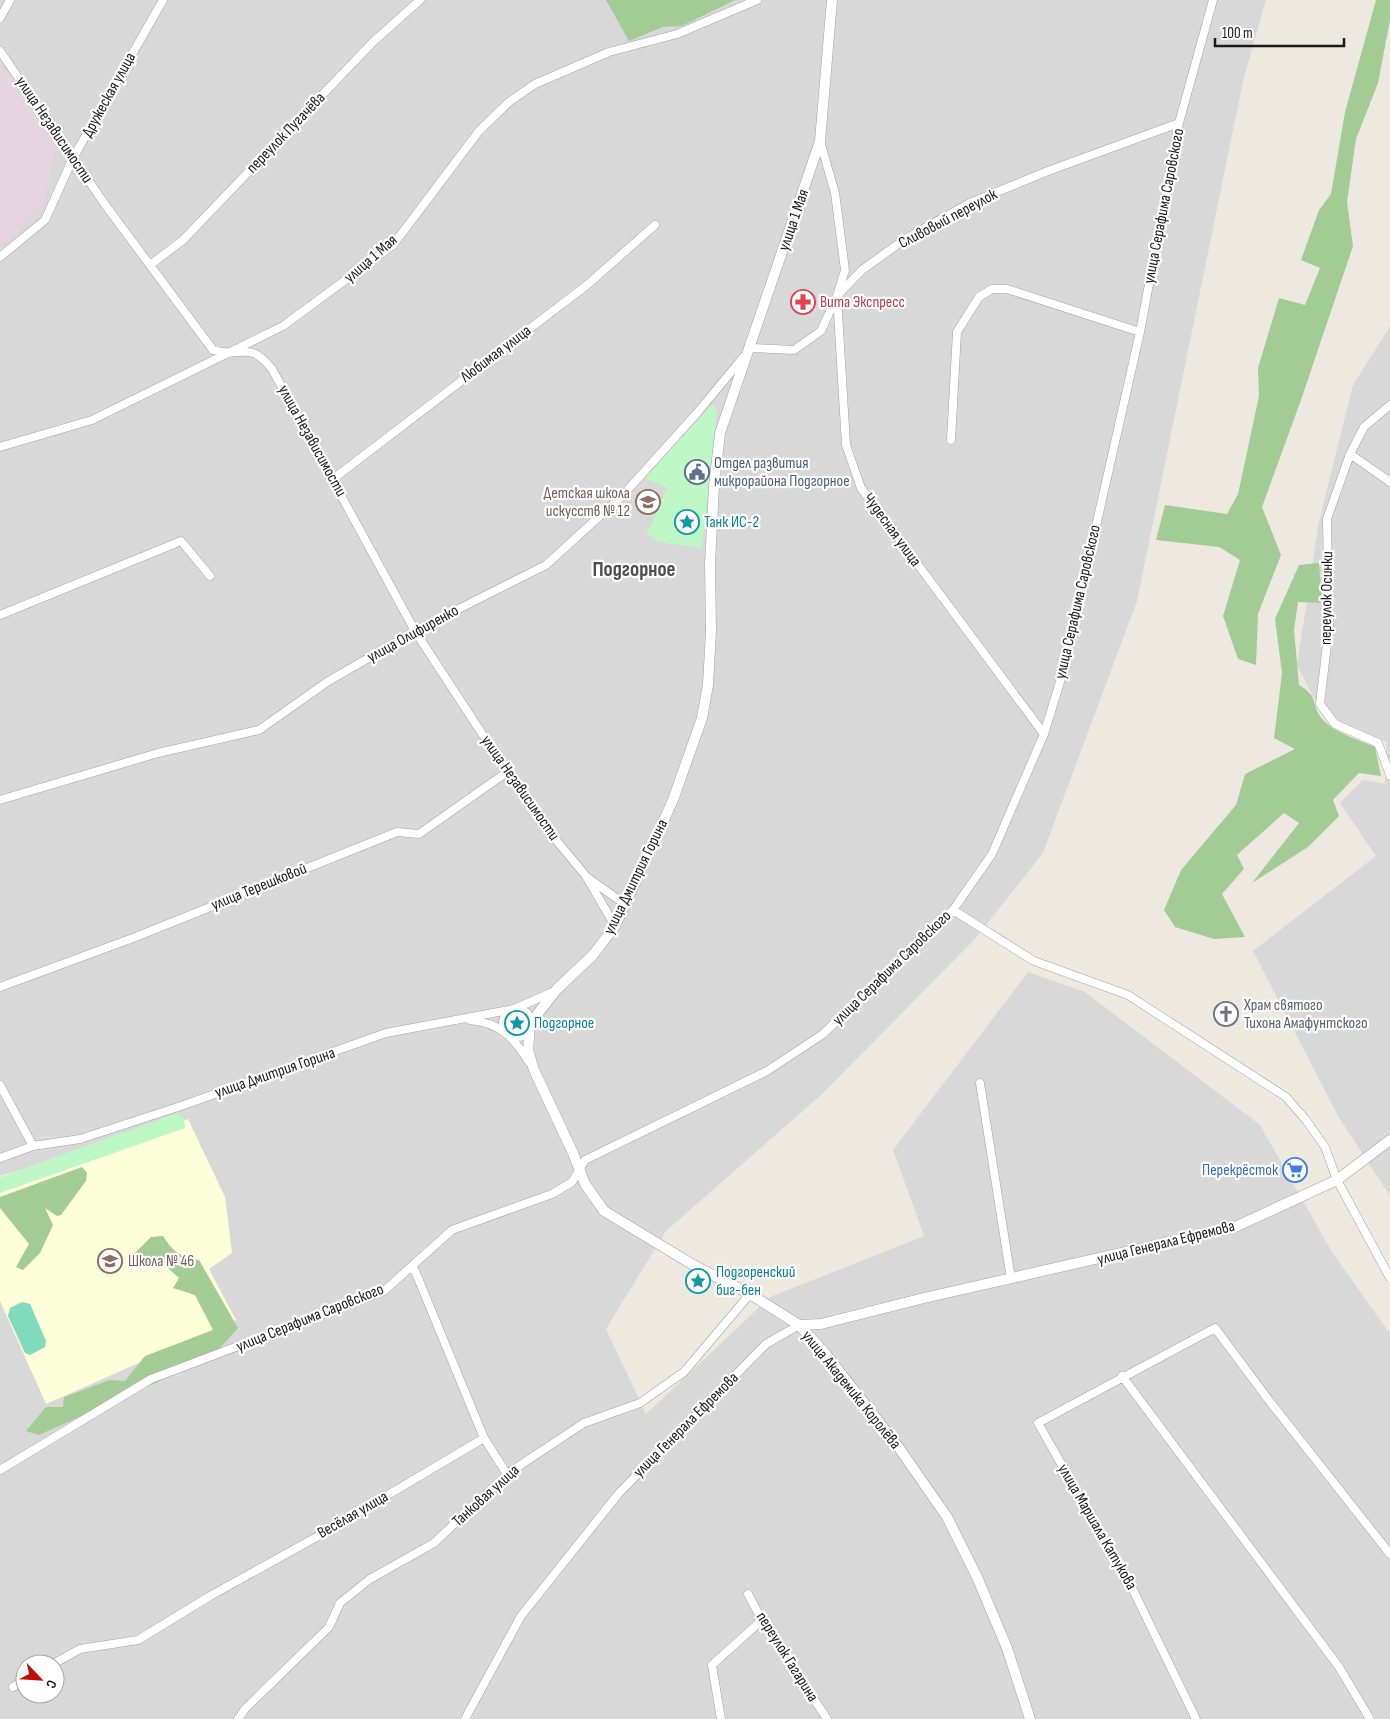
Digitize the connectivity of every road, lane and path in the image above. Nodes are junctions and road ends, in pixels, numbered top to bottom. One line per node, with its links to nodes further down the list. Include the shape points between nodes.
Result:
1 (10, 0): 7 (street)
2 (163, 0): 11 (street, Дружеская улица)
3 (420, 0): 14 (street, переулок Пугачёва, via 373,42 183,240)
4 (757, 0): 18 (street, улица 1 Мая, via 677,34 609,52 535,84 509,102 480,131 393,246 283,326)
5 (832, 0): 10 (street, улица 1 Мая)
6 (1213, 0): 9 (street, улица Серафима Саровского)
7 (0, 18)
8 (0, 51): 11 (street, улица Независимости)
9 (1179, 123): 15 (street, Сливовый переулок, via 1048,170 970,203 905,239 862,270); 16 (street, улица Серафима Саровского)
10 (820, 141): 15 (street, Чудесная улица, via 835,193 845,270); 17 (street, улица 1 Мая)
11 (73, 158): 13 (street, Дружеская улица, via 45,220); 14 (street, улица Независимости)
12 (656, 226): 24 (street, Любимая улица, via 587,285)
13 (0, 257)
14 (150, 265): 18 (street, улица Независимости, via 213,350)
15 (837, 296): 17 (street, Сливовый переулок, via 821,331 794,350); 29 (street, Чудесная улица, via 846,445 861,488)
16 (1140, 332): 21 (street, via 1007,289 992,289 979,298 957,332); 29 (street, улица Серафима Саровского, via 1063,672)
17 (751, 348): 20 (street, улица 1 Мая); 28 (street, улица Олифиренко, via 624,494 546,566)
18 (235, 352): 22 (street, улица 1 Мая, via 92,420); 24 (street, улица Независимости, via 254,352 264,359)
19 (1390, 406): 23 (street, переулок Осинки, via 1364,427)
20 (720, 433): 34 (street, улица Дмитрия Горина, via 711,545 708,685 702,718 673,800)
21 (951, 440)
22 (0, 447)
23 (1350, 454): 25 (street); 31 (street, переулок Осинки, via 1327,519 1329,627 1320,704 1334,724 1378,743)
24 (333, 479): 28 (street, улица Независимости)
25 (1390, 482)
26 (210, 576): 27 (street, via 180,541)
27 (0, 615)
28 (415, 631): 30 (street, улица Независимости); 32 (street, улица Олифиренко, via 327,682 259,730 158,754)
29 (1044, 734): 35 (street, улица Серафима Саровского, via 992,854)
30 (507, 772): 33 (street, улица Независимости, via 546,828); 37 (street, улица Терешковой, via 419,834 398,832)
31 (1390, 775)
32 (0, 800)
33 (586, 876): 34 (street); 36 (street)
34 (626, 905): 36 (street, улица Дмитрия Горина)
35 (953, 910): 49 (street, улица Серафима Саровского, via 823,1034 768,1071 584,1160); 50 (street, via 1034,961 1128,995 1286,1097 1325,1148)
36 (615, 926): 38 (street, улица Дмитрия Горина, via 593,955)
37 (0, 988)
38 (558, 989): 39 (street, улица Дмитрия Горина); 41 (street)
39 (514, 1009): 40 (street, улица Дмитрия Горина); 41 (street, via 527,1014); 42 (street, via 503,1022)
40 (463, 1019): 42 (street, via 488,1024); 47 (street, улица Дмитрия Горина, via 386,1033 80,1139)
41 (530, 1026): 42 (street, via 521,1036); 43 (street, улица Академика Королёва, via 528,1050)
42 (508, 1034): 43 (street)
43 (534, 1070): 49 (street, улица Академика Королёва)
44 (980, 1083): 53 (street)
45 (0, 1085): 47 (street)
46 (1390, 1140): 50 (street, улица Генерала Ефремова)
47 (33, 1146): 48 (street, улица Дмитрия Горина)
48 (0, 1158)
49 (580, 1170): 51 (street, улица Серафима Саровского, via 572,1182 552,1194 452,1230); 54 (street, улица Академика Королёва, via 594,1199 604,1211 695,1266)
50 (1337, 1180): 52 (street); 53 (street, улица Генерала Ефремова, via 1235,1227)
51 (413, 1266): 57 (street); 58 (street, улица Серафима Саровского, via 384,1291 151,1379)
52 (1390, 1278)
53 (1011, 1279): 55 (street, улица Генерала Ефремова, via 821,1324)
54 (750, 1294): 55 (street, улица Академика Королёва); 59 (street, Танковая улица, via 684,1372 640,1403 584,1423)
55 (799, 1325): 65 (street, улица Генерала Ефремова, via 766,1344 618,1493 521,1616); 68 (street, улица Академика Королёва, via 897,1445 947,1517 999,1630)
56 (1122, 1376): 60 (street, улица Маршала Катукова, via 1216,1328); 69 (street, улица Маршала Катукова, via 1038,1423 1133,1590); 70 (street, via 1339,1667)
57 (484, 1438): 59 (street); 63 (street, Весёлая улица, via 138,1640 80,1649)
58 (0, 1470)
59 (507, 1474): 64 (street, Танковая улица, via 434,1543 370,1579 340,1603 329,1627)
60 (1390, 1554)
61 (748, 1594): 62 (street, переулок Гагарина)
62 (762, 1620): 66 (street, via 712,1665); 67 (street, переулок Гагарина)
63 (65, 1657)
64 (238, 1719)
65 (465, 1719)
66 (720, 1719)
67 (827, 1719)
68 (1030, 1719)
69 (1196, 1719)
70 (1370, 1719)

